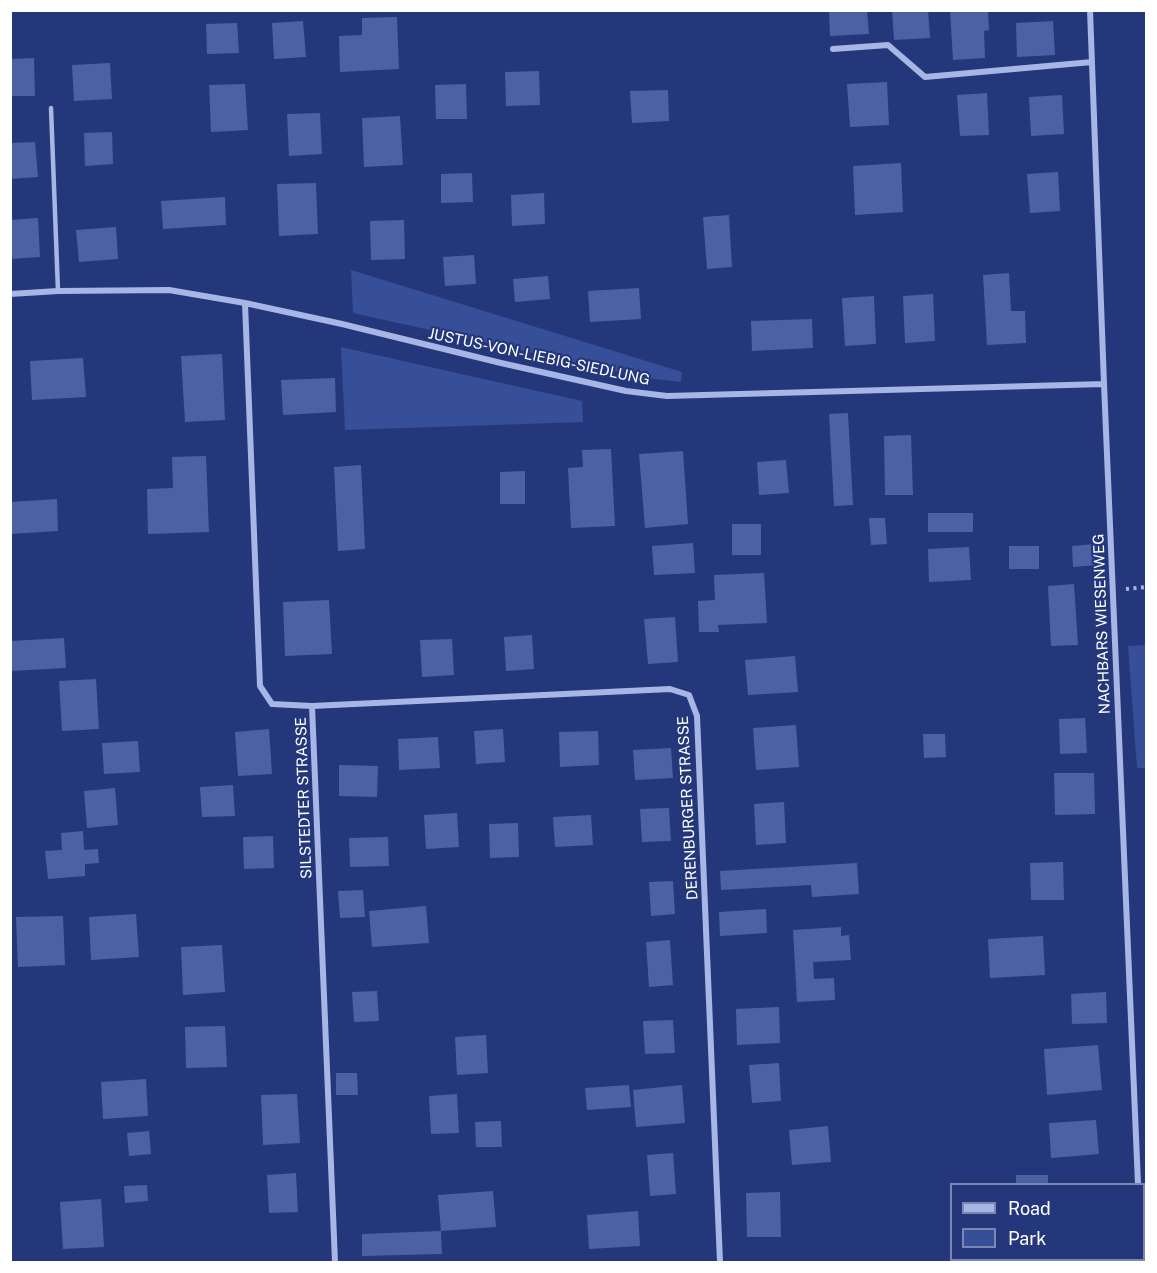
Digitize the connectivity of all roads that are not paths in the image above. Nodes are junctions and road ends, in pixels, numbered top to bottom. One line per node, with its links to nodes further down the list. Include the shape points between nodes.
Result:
1 (1090, 10): 3 (street, NACHBARS WIESENWEG)
2 (833, 49): 3 (street, via 888,45 925,76)
3 (1092, 62): 8 (street, NACHBARS WIESENWEG)
4 (51, 108): 5 (lane)
5 (58, 291): 6 (street, JUSTUS-VON-LIEBIG-SIEDLUNG); 7 (street, JUSTUS-VON-LIEBIG-SIEDLUNG, via 169,290)
6 (10, 294)
7 (244, 303): 8 (street, JUSTUS-VON-LIEBIG-SIEDLUNG, via 592,384 667,396); 9 (street, SILSTEDTER STRASSE, via 260,686 272,704)
8 (1104, 384): 10 (street, NACHBARS WIESENWEG)
9 (312, 706): 11 (street, SILSTEDTER STRASSE); 12 (street, DERENBURGER STRASSE, via 670,689 689,696 697,716)
10 (1138, 1183)
11 (335, 1263)
12 (720, 1263)

